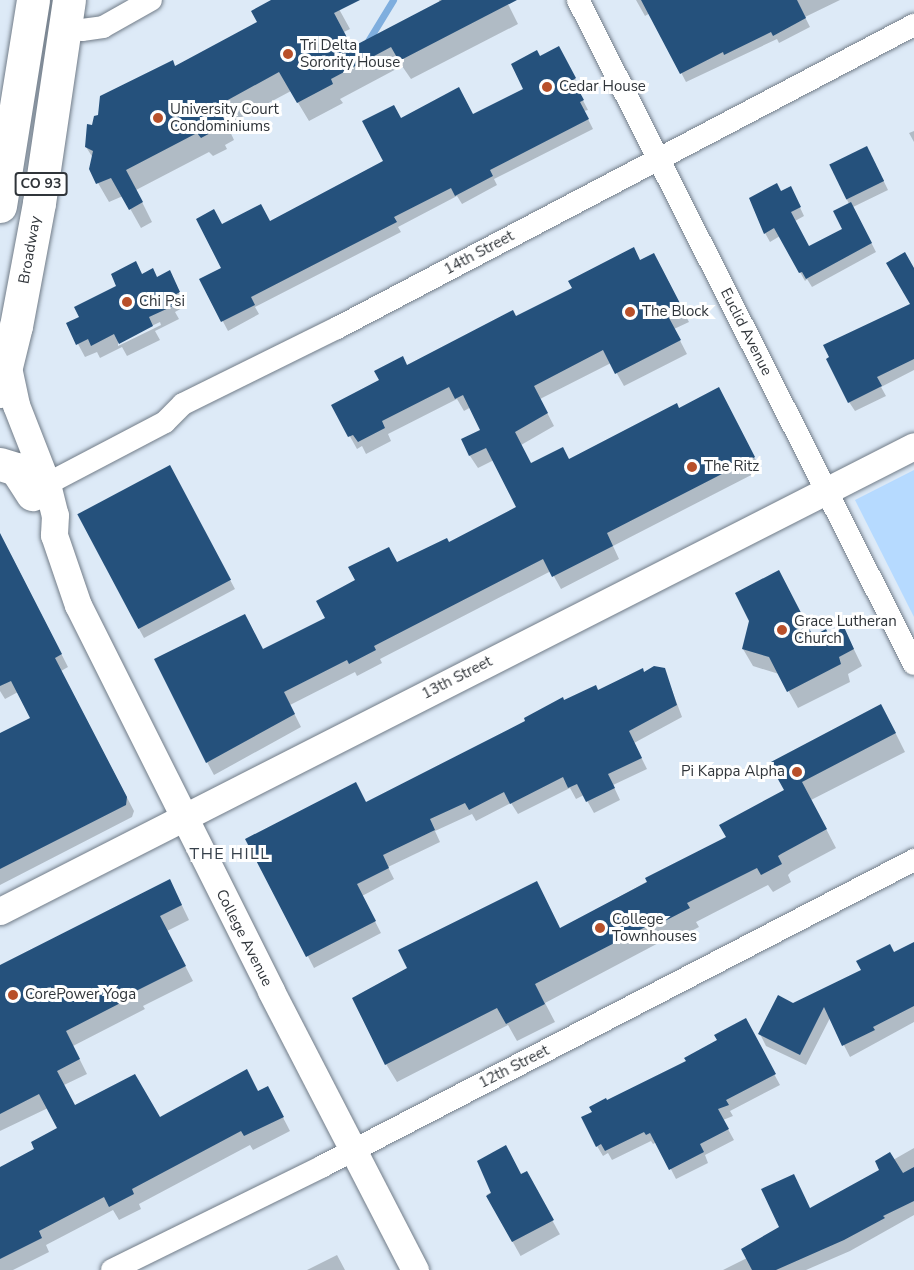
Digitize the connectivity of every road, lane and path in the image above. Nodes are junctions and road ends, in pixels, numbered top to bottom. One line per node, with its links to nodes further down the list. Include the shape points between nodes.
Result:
1 (33, 0): 7 (main road, CO 93)
2 (151, 0): 4 (street, via 103,27 78,30)
3 (578, 0): 6 (street, Euclid Avenue)
4 (67, 14): 8 (main road, Broadway / CO 93, via 39,203)
5 (914, 26): 6 (street, 14th Street)
6 (657, 159): 12 (street, 14th Street, via 337,328 183,404 165,422); 13 (street, Euclid Avenue)
7 (0, 206)
8 (4, 379): 12 (street, College Avenue, via 16,405)
9 (0, 412): 12 (street, College Avenue)
10 (914, 446): 13 (street, 13th Street)
11 (0, 464): 12 (main road, via 16,469)
12 (39, 489): 15 (street, College Avenue, via 40,520 54,535 78,605)
13 (826, 491): 14 (street, Euclid Avenue); 15 (street, 13th Street)
14 (914, 664)
15 (183, 818): 17 (street, 13th Street); 18 (street, College Avenue)
16 (914, 860): 18 (street, 12th Street)
17 (0, 911)
18 (353, 1150): 19 (street, 12th Street); 20 (street, College Avenue)
19 (112, 1270)
20 (415, 1270)

